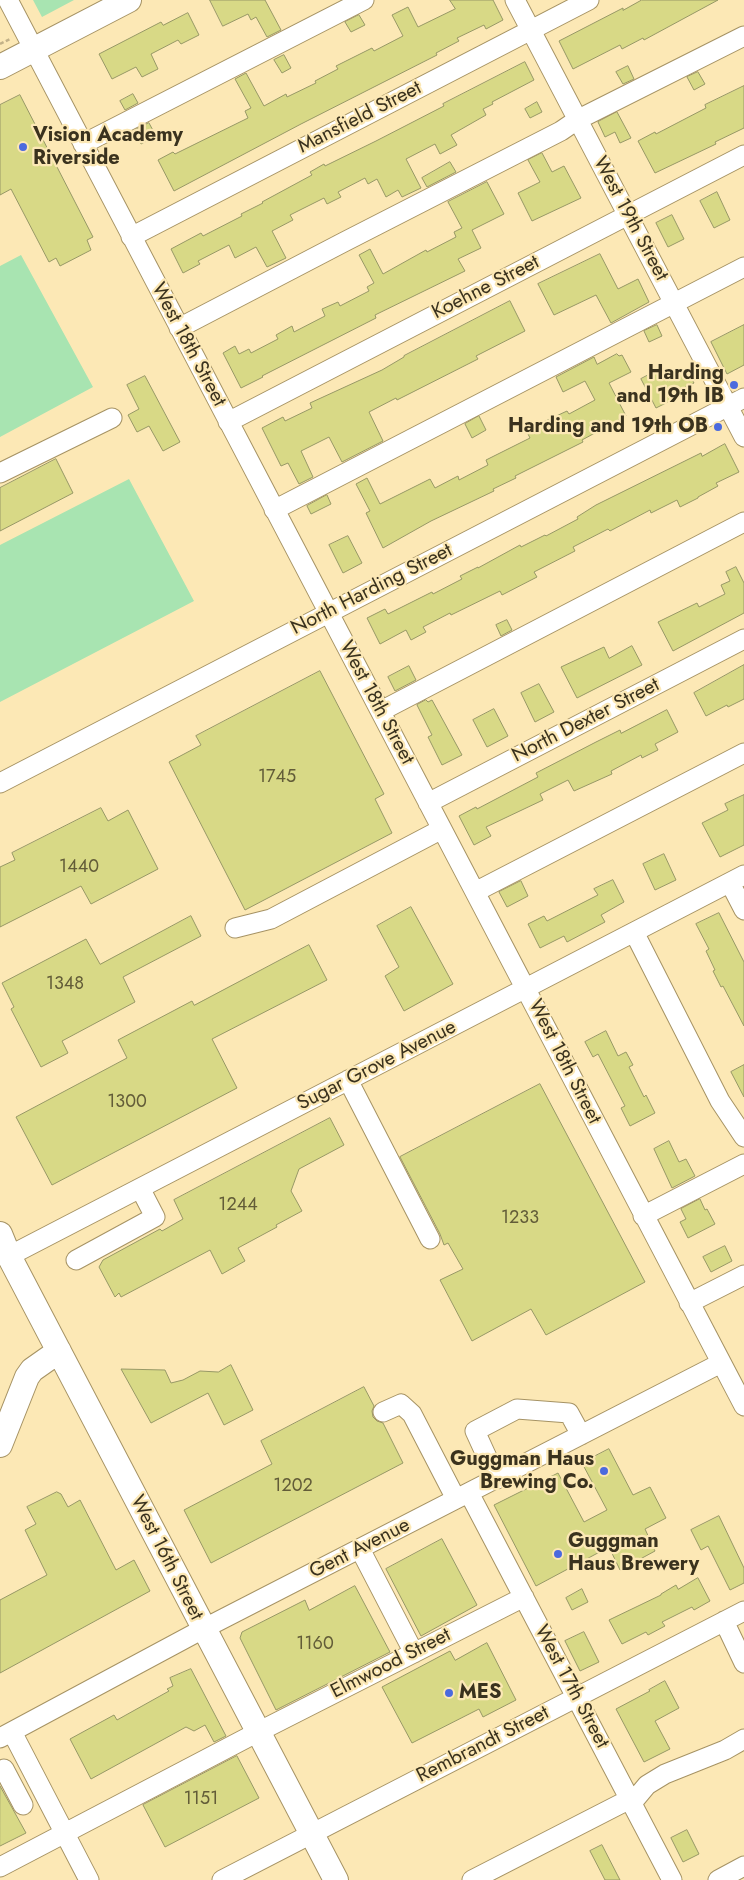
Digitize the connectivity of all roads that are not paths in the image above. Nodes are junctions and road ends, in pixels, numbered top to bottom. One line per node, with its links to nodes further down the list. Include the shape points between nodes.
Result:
1 (8, 0): 8 (street, West 18th Street)
2 (129, 0): 8 (main road)
3 (364, 0): 11 (street)
4 (515, 0): 6 (street, West 19th Street)
5 (589, 0): 6 (street, Mansfield Street)
6 (531, 30): 10 (street, West 19th Street); 14 (street, Mansfield Street)
7 (744, 36): 10 (street)
8 (34, 50): 9 (main road); 11 (street, West 18th Street)
9 (0, 67)
10 (578, 120): 13 (street, West 19th Street); 17 (street)
11 (83, 144): 14 (street, West 18th Street)
12 (744, 155): 13 (street, Koehne Street)
13 (628, 215): 16 (street, West 19th Street); 20 (street, Koehne Street)
14 (131, 237): 17 (street, West 18th Street)
15 (744, 267): 16 (street)
16 (674, 303): 18 (street, West 19th Street); 23 (street)
17 (179, 328): 20 (street, West 18th Street)
18 (736, 402): 21 (street, West 19th Street); 25 (street, North Harding Street)
19 (112, 418): 22 (street)
20 (228, 422): 23 (street, West 18th Street)
21 (744, 437)
22 (0, 473)
23 (274, 510): 25 (street, West 18th Street)
24 (744, 522): 27 (street)
25 (329, 612): 27 (street, West 18th Street); 29 (street, North Harding Street)
26 (744, 639): 30 (street, North Dexter Street)
27 (380, 711): 30 (street, West 18th Street)
28 (744, 754): 33 (street)
29 (0, 783)
30 (428, 803): 31 (street, West 18th Street)
31 (442, 829): 33 (street, West 18th Street); 35 (street, via 271,919)
32 (737, 879): 34 (street); 36 (street, Sugar Grove Avenue)
33 (475, 892): 37 (street, West 18th Street)
34 (744, 910)
35 (235, 928)
36 (634, 932): 37 (street, Sugar Grove Avenue); 39 (street, via 720,1101)
37 (525, 988): 38 (street, Sugar Grove Avenue); 42 (street, West 18th Street)
38 (348, 1080): 41 (street, Sugar Grove Avenue); 44 (street)
39 (744, 1137)
40 (744, 1164): 42 (street)
41 (140, 1188): 45 (street, Sugar Grove Avenue); 46 (street, via 155,1216)
42 (644, 1216): 48 (street, West 18th Street)
43 (0, 1234): 45 (main road, West 16th Street)
44 (430, 1239)
45 (9, 1256): 49 (main road, West 16th Street)
46 (76, 1260)
47 (744, 1275): 48 (street)
48 (689, 1303): 50 (street, West 18th Street)
49 (59, 1351): 54 (main road, via 27,1376); 61 (main road, West 16th Street)
50 (721, 1363): 51 (street, West 18th Street); 53 (street, Gent Avenue)
51 (744, 1406)
52 (383, 1412): 56 (street, West 17th Street, via 401,1404 412,1414)
53 (581, 1436): 55 (street, Gent Avenue); 55 (street, via 569,1412 517,1409 483,1426 475,1431)
54 (0, 1445)
55 (497, 1478): 56 (street, Gent Avenue)
56 (463, 1496): 57 (street, Gent Avenue); 58 (street, West 17th Street)
57 (360, 1549): 61 (street, Gent Avenue); 62 (street)
58 (524, 1597): 62 (street, Elmwood Street); 64 (street, West 17th Street)
59 (744, 1611): 60 (street, Rembrandt Street)
60 (724, 1621): 63 (street); 64 (street, Rembrandt Street)
61 (204, 1629): 65 (main road, West 16th Street); 66 (street, Gent Avenue)
62 (414, 1653): 65 (street, Elmwood Street)
63 (744, 1662)
64 (576, 1697): 69 (street, West 17th Street); 73 (street, Rembrandt Street)
65 (258, 1732): 73 (main road, West 16th Street); 74 (street, Elmwood Street)
66 (6, 1735): 74 (street)
67 (744, 1739): 70 (street)
68 (0, 1771): 72 (street, via 4,1769)
69 (616, 1772): 70 (street); 71 (street, West 17th Street)
70 (653, 1781): 71 (street)
71 (631, 1801): 80 (street); 81 (street, West 17th Street)
72 (23, 1805)
73 (311, 1833): 78 (street, Rembrandt Street); 79 (main road, West 16th Street)
74 (64, 1834): 76 (street); 77 (street)
75 (744, 1866): 82 (street)
76 (0, 1867)
77 (88, 1880)
78 (222, 1880)
79 (336, 1880)
80 (472, 1880)
81 (672, 1880)
82 (718, 1880)

